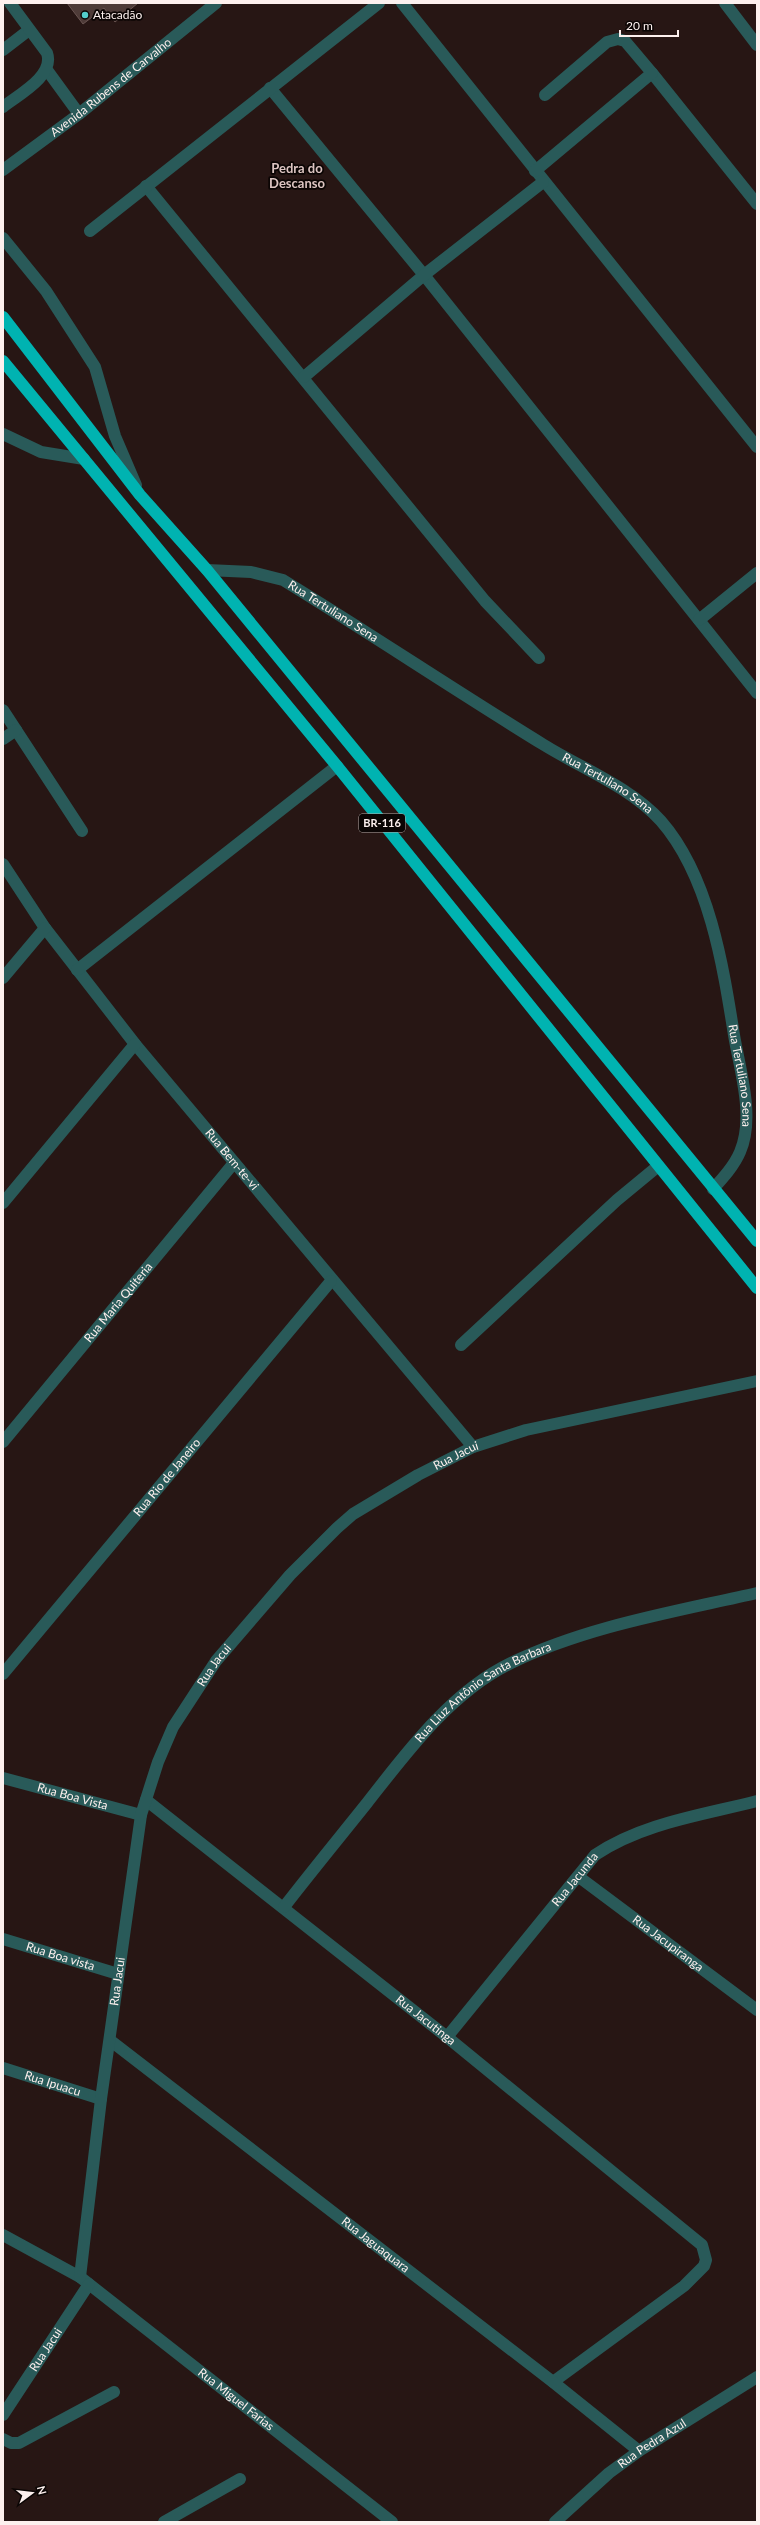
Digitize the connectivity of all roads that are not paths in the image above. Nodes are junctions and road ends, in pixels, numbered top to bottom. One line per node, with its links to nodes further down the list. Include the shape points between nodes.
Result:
1 (10, 3): 6 (street)
2 (216, 3): 14 (street, Avenida Rubens de Carvalho)
3 (379, 3): 11 (street)
4 (402, 3): 16 (street)
5 (725, 3): 7 (street)
6 (29, 30): 8 (street); 9 (street, via 47,54)
7 (757, 44)
8 (3, 50)
9 (47, 70): 13 (street); 14 (street)
10 (652, 73): 12 (street, via 625,40 618,39 607,42); 16 (street); 19 (street)
11 (270, 88): 18 (street); 22 (street)
12 (545, 95)
13 (3, 107)
14 (79, 114): 15 (street, Avenida Rubens de Carvalho)
15 (3, 170)
16 (535, 171): 17 (street)
17 (543, 182): 22 (street); 27 (street)
18 (146, 186): 20 (street); 25 (street)
19 (757, 204)
20 (90, 231)
21 (3, 238): 29 (street, via 46,291 95,367 119,447)
22 (424, 275): 25 (street); 32 (street)
23 (3, 317): 29 (highway)
24 (3, 361): 28 (highway, BR-116)
25 (304, 377): 33 (street, via 485,601)
26 (3, 434): 28 (street, via 41,452)
27 (757, 447)
28 (84, 459): 38 (highway, BR-116)
29 (140, 496): 30 (highway)
30 (207, 570): 47 (highway); 47 (street, Rua Tertuliano Sena, via 251,572 283,580 545,746 643,803 661,822 679,847 693,874 719,948 745,1107 745,1136 740,1153)
31 (757, 574): 32 (street)
32 (699, 620): 34 (street)
33 (539, 658)
34 (757, 692)
35 (3, 710): 36 (street)
36 (16, 730): 37 (street); 39 (street)
37 (3, 739)
38 (337, 766): 42 (street); 46 (highway, BR-116)
39 (82, 831)
40 (3, 864): 41 (street, Rua Bem-te-vi)
41 (45, 928): 42 (street, Rua Bem-te-vi); 43 (street)
42 (77, 970): 44 (street, Rua Bem-te-vi)
43 (3, 978)
44 (135, 1044): 45 (street, Rua Bem-te-vi); 48 (street)
45 (233, 1164): 50 (street, Rua Bem-te-vi); 54 (street, Rua Maria Quiteria)
46 (658, 1167): 51 (highway, BR-116); 52 (street, via 617,1200)
47 (713, 1189): 49 (highway)
48 (3, 1203)
49 (757, 1241)
50 (331, 1281): 55 (street, Rua Bem-te-vi); 57 (street, Rua Rio de Janeiro)
51 (757, 1288)
52 (461, 1345)
53 (757, 1381): 55 (street, Rua Jacui, via 526,1430)
54 (3, 1442)
55 (473, 1447): 59 (street, Rua Jacui, via 418,1475 353,1514 290,1575 216,1661 195,1690 173,1726)
56 (757, 1593): 63 (street, Rua Liuz Antônio Santa Barbara, via 574,1636 510,1664 481,1682 454,1704 405,1755)
57 (3, 1674)
58 (3, 1778): 61 (street, Rua Boa Vista)
59 (146, 1800): 61 (street, Rua Jacui); 63 (street, Rua Jacutinga)
60 (757, 1801): 62 (street, Rua Jacunda, via 655,1826 625,1838 596,1855)
61 (141, 1815): 65 (street, Rua Jacui)
62 (578, 1877): 66 (street, Rua Jacupiranga); 67 (street, Rua Jacunda)
63 (284, 1907): 67 (street, Rua Jacutinga)
64 (3, 1939): 65 (street, Rua Boa vista)
65 (118, 1974): 68 (street, Rua Jacui)
66 (757, 2010)
67 (447, 2037): 74 (street, Rua Jacutinga, via 702,2245 706,2260 704,2266 684,2286)
68 (111, 2040): 70 (street, Rua Jacui); 74 (street, Rua Jaguaquara)
69 (3, 2068): 70 (street, Rua Ipuacu)
70 (102, 2099): 72 (street, Rua Jacui)
71 (3, 2234): 72 (street, Rua Miguel Farias)
72 (85, 2281): 76 (street, Rua Jacui); 81 (street, Rua Miguel Farias)
73 (757, 2376): 78 (street, Rua Pedra Azul)
74 (553, 2382): 78 (street, Rua Jaguaquara)
75 (114, 2392): 77 (street, via 19,2443)
76 (3, 2415)
77 (3, 2439)
78 (639, 2451): 82 (street, Rua Pedra Azul, via 609,2473)
79 (240, 2479): 80 (street)
80 (164, 2522)
81 (392, 2522)
82 (554, 2522)

